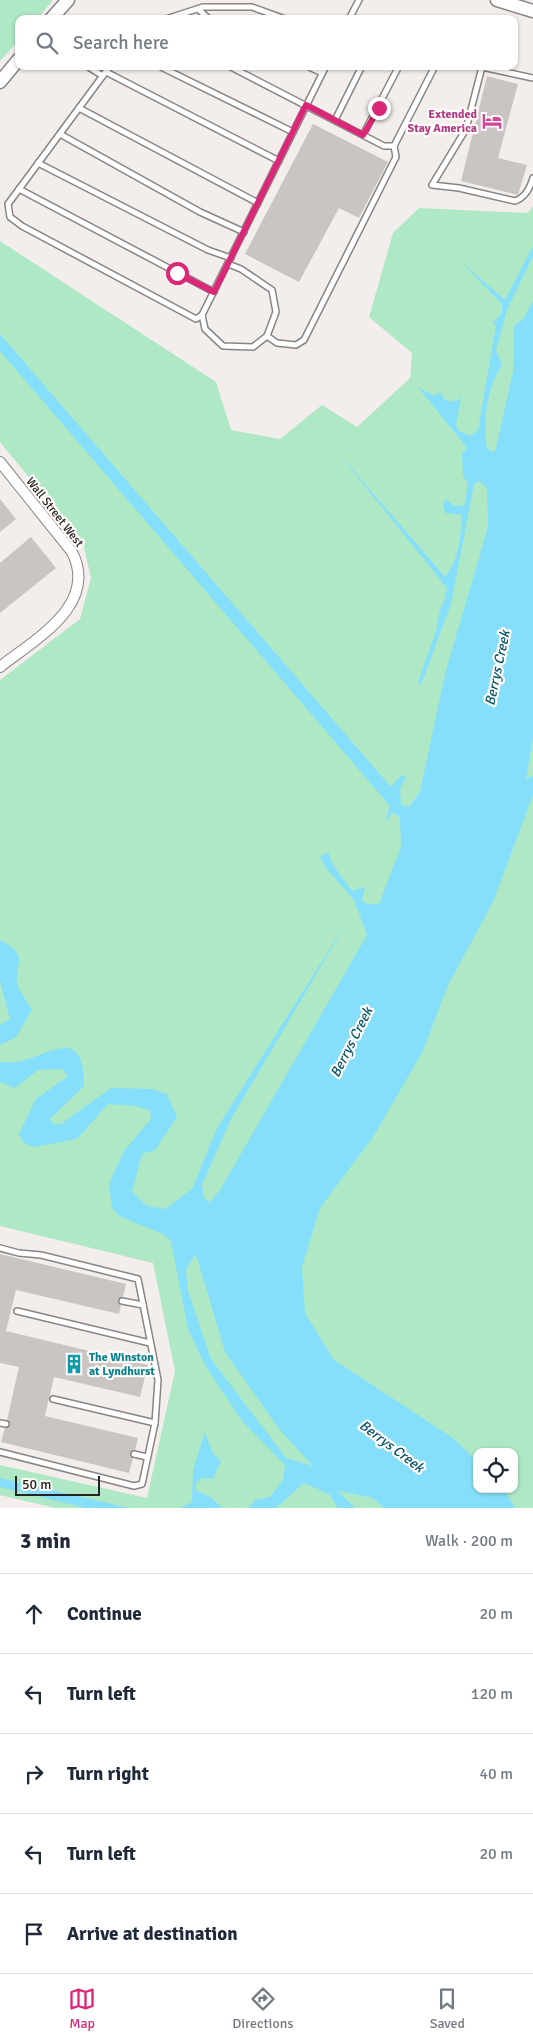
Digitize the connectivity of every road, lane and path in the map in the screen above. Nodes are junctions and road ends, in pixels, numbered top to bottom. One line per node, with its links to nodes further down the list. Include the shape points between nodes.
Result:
1 (68, 0): 6 (street)
2 (358, 0): 10 (lane)
3 (497, 0): 5 (street)
4 (198, 9): 7 (lane); 8 (lane); 9 (lane, via 252,7)
5 (533, 11)
6 (55, 15)
7 (179, 15)
8 (205, 15)
9 (274, 15)
10 (351, 15)
11 (15, 64): 26 (street)
12 (96, 70): 24 (lane)
13 (107, 70): 24 (lane)
14 (167, 70): 30 (lane)
15 (237, 70): 27 (lane)
16 (316, 70): 23 (lane)
17 (324, 70): 23 (lane)
18 (360, 70): 29 (lane)
19 (397, 70): 32 (lane)
20 (433, 70): 33 (lane)
21 (481, 70): 36 (lane, via 466,129 432,185 515,202 526,193)
22 (496, 70): 25 (lane)
23 (322, 73): 27 (lane)
24 (104, 74): 28 (lane); 34 (lane)
25 (533, 78)
26 (0, 82)
27 (306, 105): 29 (lane); 30 (lane)
28 (79, 108): 31 (lane); 38 (lane)
29 (335, 120): 32 (lane)
30 (293, 132): 34 (lane)
31 (60, 134): 35 (lane); 39 (lane, via 200,212)
32 (363, 135): 33 (lane, via 384,146)
33 (394, 146): 43 (lane, via 396,157 304,340 296,345 277,343)
34 (278, 161): 38 (lane)
35 (38, 164): 37 (lane); 40 (lane)
36 (533, 178)
37 (19, 189): 41 (lane); 42 (lane, via 8,204 10,216 22,226 196,318)
38 (258, 203): 39 (lane)
39 (244, 232): 40 (lane)
40 (229, 261): 41 (lane); 43 (lane, via 272,290 276,312)
41 (214, 292): 42 (lane)
42 (202, 315): 43 (lane, via 205,329 222,346 252,347)
43 (267, 336)
44 (0, 462): 45 (street, Wall Street West, via 72,552 80,577 77,595 65,613)
45 (0, 667)
46 (0, 1248): 48 (lane, via 138,1279)
47 (122, 1301): 48 (lane)
48 (143, 1305): 50 (lane)
49 (17, 1311): 50 (lane)
50 (150, 1343): 52 (lane, via 158,1380)
51 (53, 1399): 52 (lane)
52 (155, 1422): 55 (lane)
53 (0, 1452): 55 (lane, via 134,1486 142,1484)
54 (134, 1454): 55 (lane)
55 (147, 1458)

